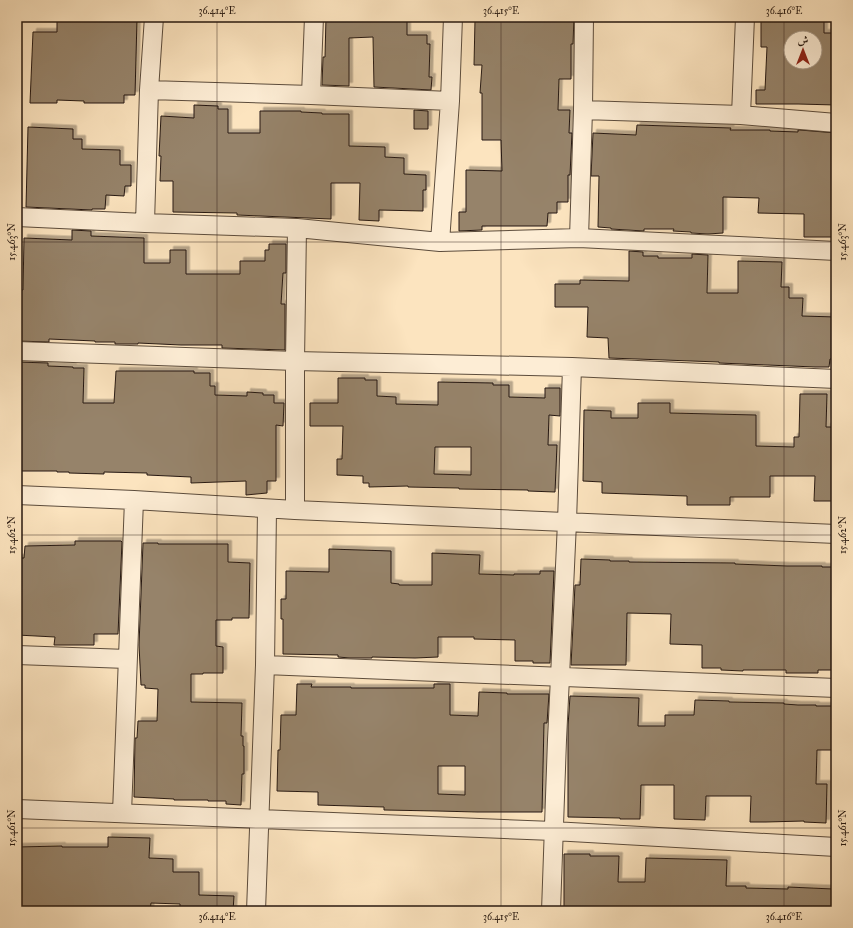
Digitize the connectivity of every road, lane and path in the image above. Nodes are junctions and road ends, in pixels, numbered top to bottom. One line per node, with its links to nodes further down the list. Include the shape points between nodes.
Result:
1 (154, 17): 6 (street)
2 (314, 17): 7 (street)
3 (453, 17): 8 (street)
4 (584, 17): 9 (street)
5 (745, 17): 10 (street)
6 (149, 90): 7 (street); 13 (street)
7 (311, 95): 8 (street)
8 (450, 101): 16 (street)
9 (583, 110): 10 (street); 15 (street)
10 (741, 115): 11 (street)
11 (836, 123)
12 (17, 217): 13 (street)
13 (146, 223): 14 (street)
14 (297, 228): 16 (street); 19 (street)
15 (579, 238): 16 (street); 17 (street)
16 (440, 242)
17 (836, 251)
18 (17, 351): 19 (street)
19 (295, 361): 20 (street); 25 (street)
20 (572, 367): 21 (street); 26 (street)
21 (836, 379)
22 (17, 495): 23 (street)
23 (134, 500): 24 (street); 29 (street)
24 (267, 509): 25 (street); 30 (street)
25 (295, 510): 26 (street)
26 (567, 522): 27 (street); 31 (street)
27 (836, 534)
28 (17, 655): 29 (street)
29 (127, 659): 34 (street)
30 (265, 665): 31 (street); 35 (street)
31 (560, 677): 32 (street); 36 (street)
32 (836, 688)
33 (17, 809): 34 (street)
34 (122, 813): 35 (street)
35 (260, 819): 36 (street); 38 (street)
36 (553, 832): 37 (street); 39 (street)
37 (836, 847)
38 (256, 911)
39 (551, 911)

